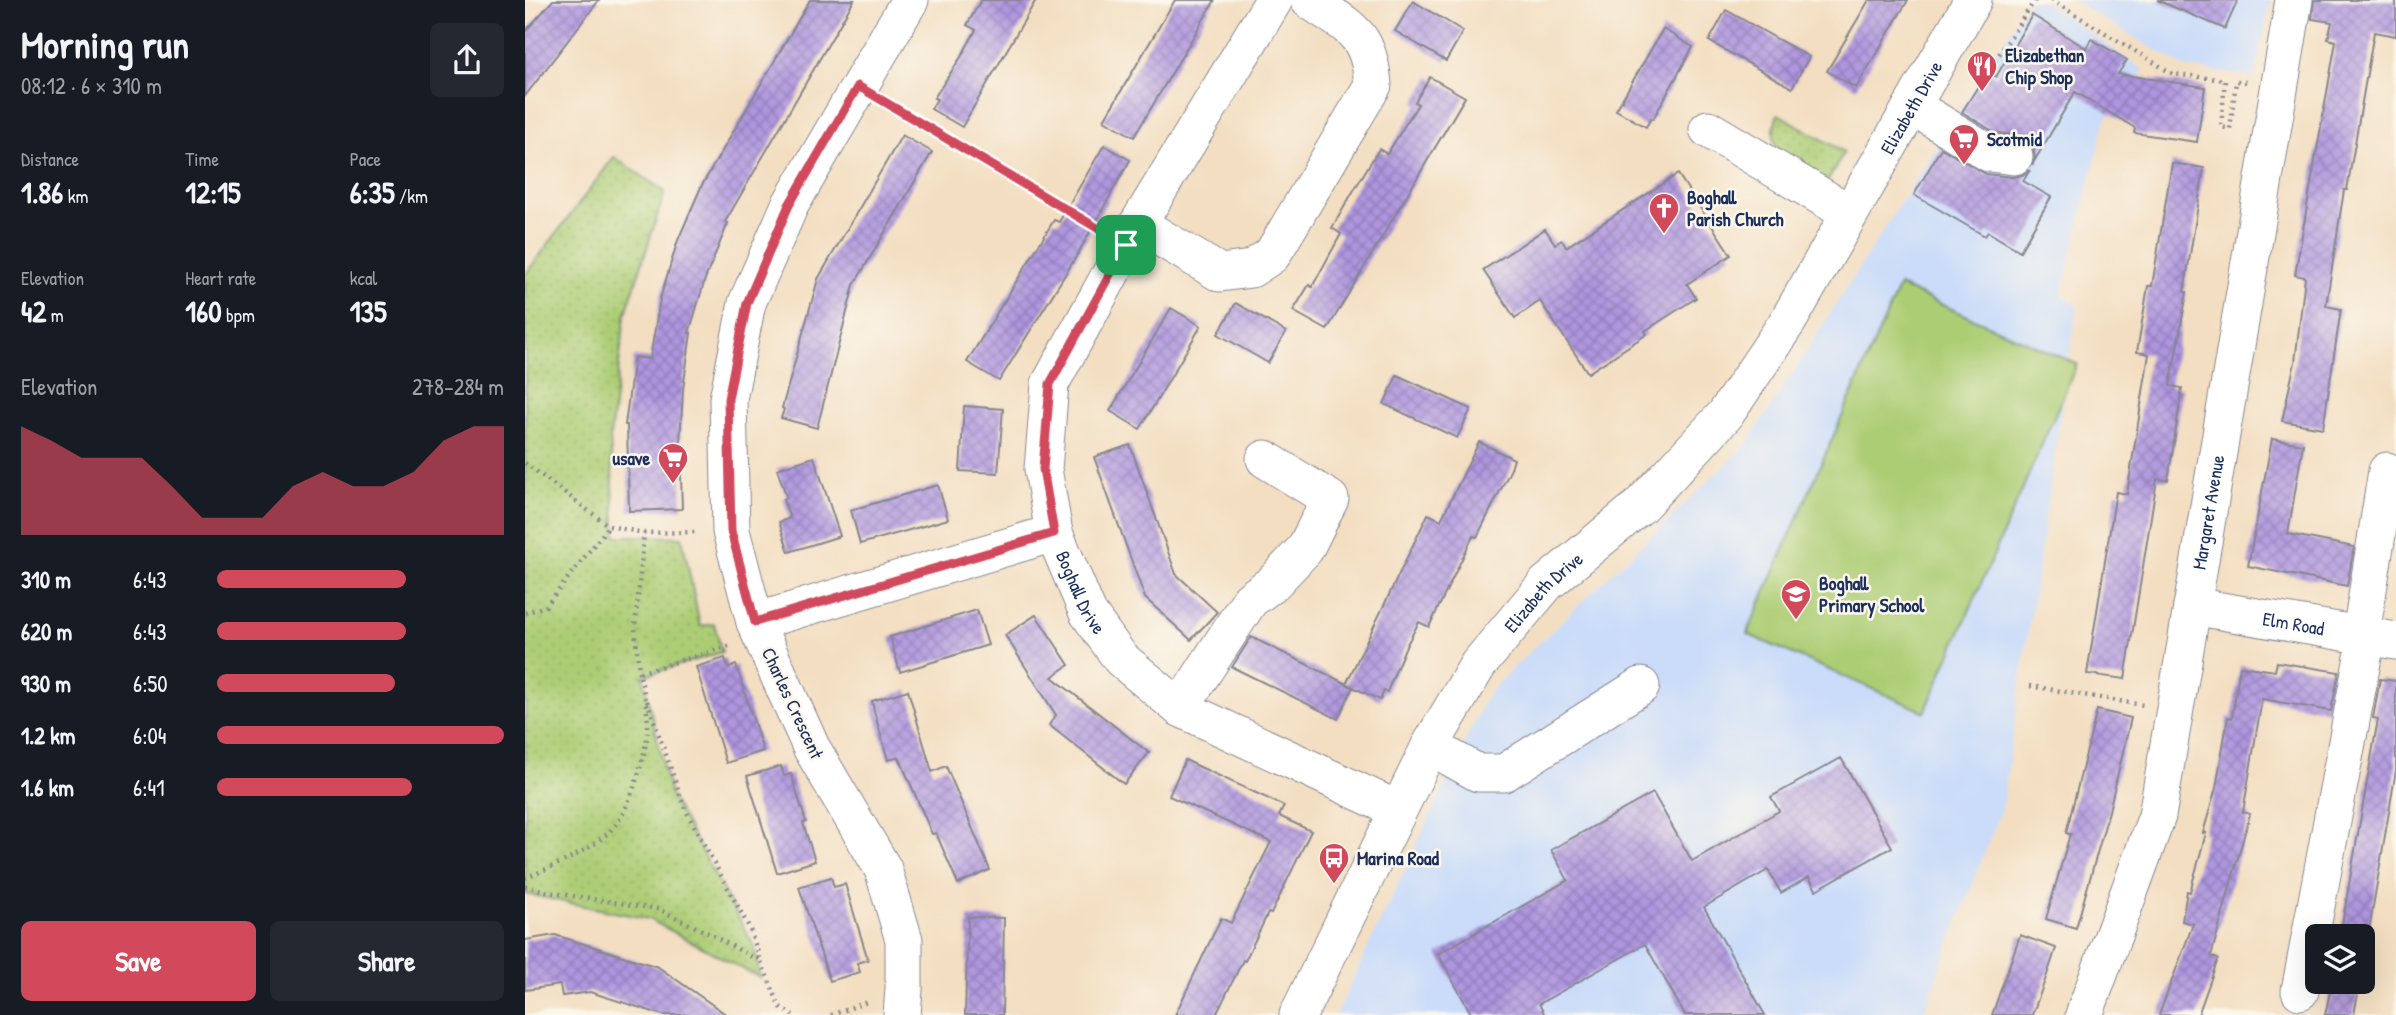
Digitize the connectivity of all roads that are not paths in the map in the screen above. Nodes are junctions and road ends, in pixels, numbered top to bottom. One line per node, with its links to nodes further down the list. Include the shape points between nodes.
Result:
1 (910, 0): 15 (street, Charles Crescent, via 789,205 747,303 728,399 731,531)
2 (1274, 0): 10 (street, Boghall Drive)
3 (1309, 0): 10 (street, via 1357,33 1371,59 1373,85 1272,255 1251,269 1220,273)
4 (1973, 0): 6 (street, Elizabeth Drive)
5 (2294, 0): 14 (street, Margaret Avenue)
6 (1912, 106): 8 (street, via 1989,153); 9 (street, Elizabeth Drive)
7 (1708, 129): 9 (street)
8 (2014, 156)
9 (1849, 213): 19 (street, Elizabeth Drive, via 1788,321 1725,415 1640,506 1546,584 1478,665)
10 (1132, 235): 13 (street, Boghall Drive, via 1050,384 1043,469)
11 (1265, 459): 18 (street, via 1330,499 1305,550 1250,600)
12 (2387, 471): 16 (street)
13 (1054, 533): 15 (street); 18 (street, Boghall Drive, via 1088,613 1114,650)
14 (2192, 606): 16 (street, Elm Road); 24 (street, Margaret Avenue, via 2158,816)
15 (744, 633): 22 (street, Charles Crescent, via 883,869 904,940)
16 (2375, 637): 21 (street)
17 (1641, 686): 19 (street, via 1504,773 1478,773)
18 (1180, 708): 20 (street, Boghall Drive)
19 (1430, 746): 20 (street, Elizabeth Drive)
20 (1398, 810): 23 (street, Elizabeth Drive)
21 (2300, 991)
22 (902, 1015)
23 (1298, 1015)
24 (2084, 1015)

